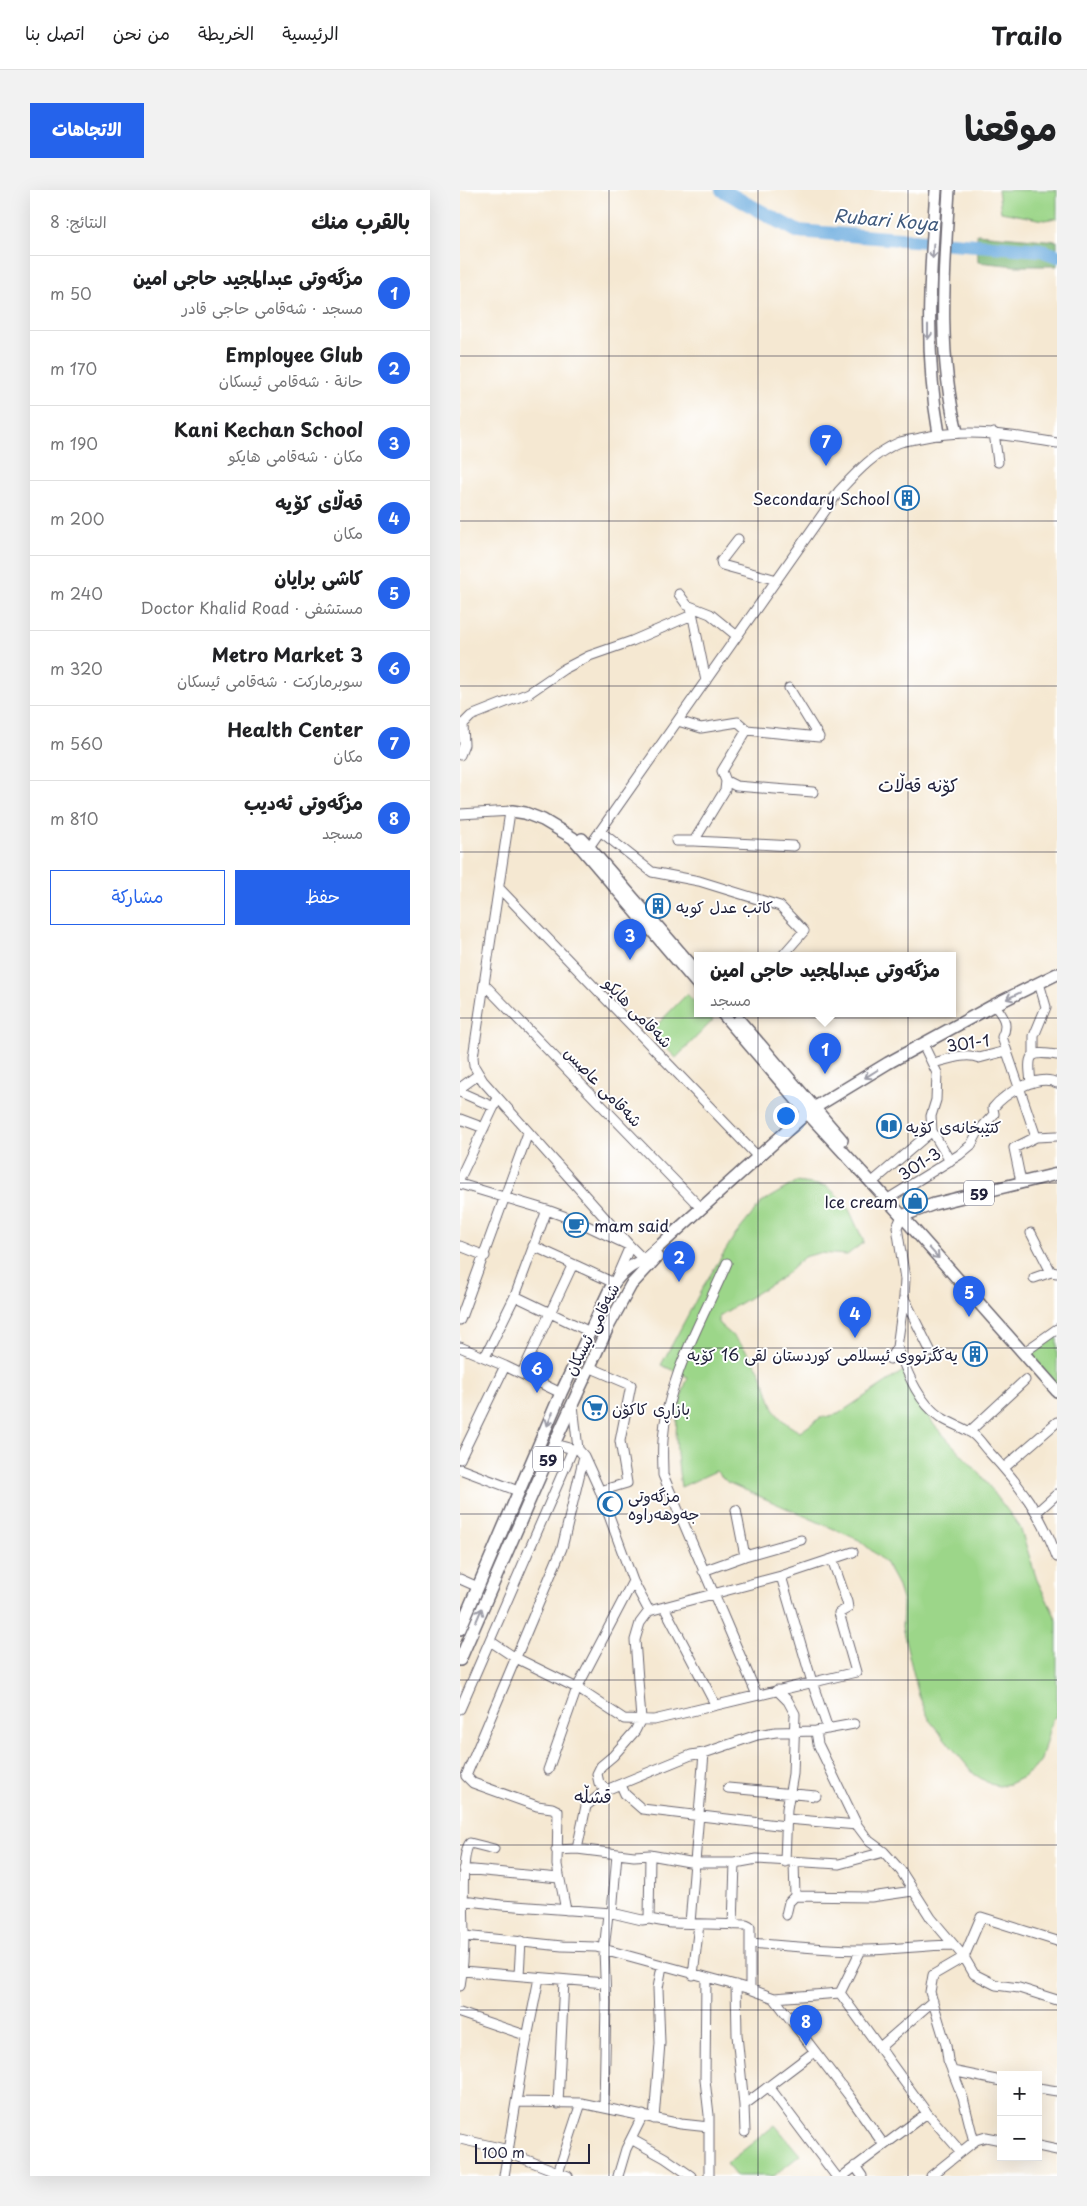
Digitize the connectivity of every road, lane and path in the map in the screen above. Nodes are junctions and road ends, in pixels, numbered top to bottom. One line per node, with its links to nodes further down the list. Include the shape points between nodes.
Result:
1 (936, 190): 4 (main road, one-way to 4, via 929,353)
2 (949, 190): 3 (main road, via 942,326 948,390)
3 (957, 432): 4 (street); 5 (street)
4 (939, 434): 9 (street, via 899,443 878,454 858,472 839,491)
5 (994, 434): 6 (street); 7 (street)
6 (1057, 443)
7 (998, 462)
8 (738, 539): 9 (street, via 721,560 722,565)
9 (777, 580): 12 (street)
10 (679, 594): 11 (street)
11 (691, 611): 12 (street, via 710,614); 13 (street); 17 (street, via 632,641 564,669 529,693 471,716 463,724 464,745)
12 (738, 636): 13 (street)
13 (706, 681): 15 (street)
14 (789, 688): 16 (street, via 819,736)
15 (678, 721): 16 (street, via 701,728 738,722); 24 (street)
16 (747, 730): 18 (street, via 722,770)
17 (460, 755)
18 (726, 781): 19 (street, via 736,786); 23 (street, via 725,790)
19 (813, 792)
20 (511, 812): 21 (street); 24 (main road, via 525,813 550,823); 26 (street)
21 (460, 814)
22 (676, 841): 23 (street)
23 (694, 841): 25 (street)
24 (590, 844): 27 (street, via 652,872 699,881 780,906 804,931); 28 (main road); 30 (main road)
25 (794, 846)
26 (499, 888): 32 (street); 56 (street, شه‌قامی هایكو)
27 (785, 952)
28 (694, 968)
29 (1057, 974): 31 (main road)
30 (694, 980)
31 (1039, 983): 33 (main road, one-way to 33); 38 (street, via 1046,1007 1034,1036)
32 (484, 984): 41 (street, via 473,1057); 65 (street, شه‌قامی عاصس)
33 (994, 1005): 36 (main road); 37 (street, via 1004,1015 1002,1037)
34 (726, 1017): 49 (main road)
35 (735, 1017): 49 (main road)
36 (923, 1044): 40 (street); 49 (main road, one-way to 49)
37 (1006, 1051): 40 (street, 301-1, via 979,1058 960,1057); 45 (street)
38 (1034, 1054): 39 (street); 42 (street, via 1028,1060)
39 (1057, 1055)
40 (933, 1063): 52 (street, via 937,1090 931,1116)
41 (478, 1074): 44 (street); 47 (street)
42 (1031, 1083): 43 (street, via 1052,1080); 45 (street)
43 (1057, 1083)
44 (460, 1088)
45 (1018, 1088): 55 (street); 57 (street, 301-3, via 993,1108 994,1114 978,1132 972,1145)
46 (460, 1092): 48 (street)
47 (498, 1098): 48 (street); 53 (street)
48 (494, 1107): 51 (street)
49 (811, 1114): 56 (main road, 59); 60 (main road); 67 (main road); 73 (main road, 59)
50 (460, 1119): 51 (street)
51 (484, 1128): 59 (street)
52 (932, 1131): 57 (street); 60 (street)
53 (528, 1133): 64 (street); 71 (street)
54 (1057, 1136): 55 (street)
55 (1036, 1138): 61 (street, via 1014,1148)
56 (758, 1157): 65 (main road, 59)
57 (950, 1161): 63 (street, 301-3)
58 (1057, 1174): 61 (main road, 59)
59 (460, 1178)
60 (876, 1179): 63 (main road)
61 (1021, 1182): 67 (main road, 59)
62 (460, 1184): 64 (street)
63 (891, 1197): 67 (main road)
64 (505, 1198): 66 (street); 72 (street)
65 (701, 1208): 73 (main road, 59)
66 (547, 1210): 70 (street); 71 (street)
67 (904, 1215): 81 (street, via 898,1227 905,1279); 90 (main road, one-way to 90)
68 (1031, 1233): 76 (street)
69 (460, 1246): 72 (street)
70 (533, 1246): 75 (street); 80 (street)
71 (630, 1246): 73 (street); 78 (street)
72 (485, 1256): 82 (street)
73 (646, 1262): 78 (main road, شەقامی ئیسکان / 59, via 626,1270); 79 (main road, شەقامی ئیسکان / 59)
74 (727, 1263): 117 (street, via 677,1379 663,1439 663,1475)
75 (573, 1264): 78 (street); 83 (street)
76 (1054, 1273): 77 (street)
77 (1034, 1278)
78 (614, 1283): 79 (main road); 86 (main road, شەقامی ئیسکان / 59)
79 (628, 1290): 94 (main road, شەقامی ئیسکان / 59)
80 (515, 1296): 83 (street); 91 (street)
81 (904, 1298): 87 (street); 89 (street)
82 (462, 1306): 84 (street)
83 (550, 1313): 86 (street); 95 (street)
84 (460, 1320)
85 (1057, 1329): 90 (street)
86 (590, 1332): 98 (main road, شەقامی ئیسکان / 59)
87 (897, 1346): 92 (street); 101 (street, via 913,1385 929,1406 938,1416)
88 (460, 1347): 91 (street)
89 (931, 1352)
90 (1023, 1353): 97 (main road)
91 (486, 1357): 93 (street)
92 (890, 1359)
93 (505, 1366): 95 (street); 104 (street)
94 (589, 1367): 99 (main road, شەقامی ئیسکان / 59); 108 (street, via 631,1385 620,1441 627,1483)
95 (522, 1373): 98 (street)
96 (1025, 1380): 101 (street)
97 (1057, 1391)
98 (561, 1392): 107 (main road, شەقامی ئیسکان / 59, one-way to 107)
99 (573, 1402): 102 (main road, شەقامی ئیسکان / 59); 103 (street)
100 (1057, 1422): 105 (street)
101 (969, 1432): 105 (street)
102 (554, 1444): 103 (street); 128 (main road, شەقامی ئیسکان / 59, one-way to 102)
103 (578, 1451): 108 (street); 126 (street); 127 (street, via 562,1548)
104 (460, 1458)
105 (1004, 1468): 111 (street)
106 (460, 1469): 107 (street)
107 (518, 1491): 121 (main road, شەقامی ئیسکان / 59)
108 (600, 1491): 120 (street)
109 (1057, 1494): 111 (street)
110 (736, 1510): 114 (street)
111 (1037, 1512): 115 (street)
112 (800, 1540): 114 (street)
113 (853, 1552): 116 (street)
114 (745, 1556): 117 (street)
115 (1057, 1557)
116 (832, 1559): 118 (street); 129 (street, via 847,1602 848,1608 839,1613 856,1672)
117 (703, 1571): 122 (street)
118 (780, 1576): 122 (street); 129 (street)
119 (460, 1579): 121 (street)
120 (633, 1581): 124 (street); 130 (street)
121 (478, 1587): 125 (main road, شەقامی ئیسکان / 59)
122 (713, 1594): 123 (street); 132 (street)
123 (664, 1607): 124 (street); 133 (street)
124 (649, 1611): 135 (street, via 640,1623 635,1640)
125 (460, 1629)
126 (490, 1641): 127 (street); 134 (street)
127 (514, 1657): 130 (street); 142 (street)
128 (460, 1660)
129 (812, 1682): 131 (street); 137 (street)
130 (577, 1688): 135 (street, via 624,1720); 141 (street)
131 (777, 1690): 132 (street); 138 (street, via 793,1706)
132 (757, 1695): 133 (street)
133 (715, 1704): 135 (street, via 654,1720)
134 (460, 1709)
135 (641, 1719): 145 (street, via 597,1774 599,1783)
136 (854, 1724): 137 (street)
137 (828, 1729): 139 (street)
138 (794, 1731): 139 (street); 140 (street, via 757,1735); 146 (street)
139 (816, 1731): 150 (street, via 818,1744)
140 (704, 1753): 143 (street, via 691,1755); 148 (street)
141 (548, 1770)
142 (465, 1783): 153 (street, via 558,1811)
143 (621, 1784): 145 (street); 148 (street, via 625,1794 642,1809)
144 (728, 1788): 146 (street)
145 (606, 1790): 151 (street, via 586,1806)
146 (790, 1794): 147 (street); 149 (street)
147 (816, 1796)
148 (699, 1817): 149 (street); 159 (street)
149 (787, 1822): 150 (street); 158 (street)
150 (857, 1826): 154 (street)
151 (577, 1849): 153 (street); 155 (street)
152 (494, 1850): 157 (street, via 470,1844 466,1846)
153 (556, 1850): 161 (street)
154 (884, 1852): 158 (street, via 839,1864); 162 (street)
155 (617, 1854): 156 (street); 166 (street)
156 (650, 1855): 159 (street); 168 (street)
157 (462, 1862): 161 (street); 163 (street)
158 (790, 1862): 160 (street, via 757,1859); 164 (street)
159 (695, 1863): 160 (street); 169 (street)
160 (735, 1863): 170 (street)
161 (559, 1878): 165 (street)
162 (913, 1891): 164 (street, via 871,1897); 175 (street)
163 (462, 1895): 165 (street, via 501,1905); 171 (street)
164 (795, 1896): 167 (street, via 789,1902)
165 (566, 1910): 166 (street)
166 (610, 1914): 168 (street); 176 (street)
167 (786, 1915)
168 (649, 1919): 169 (street)
169 (694, 1923): 170 (street); 182 (street)
170 (733, 1924): 174 (street, via 750,1927)
171 (464, 1936): 172 (street); 179 (street)
172 (522, 1941): 176 (street); 181 (street)
173 (1057, 1941): 178 (street, via 984,1917 979,1919)
174 (751, 1943): 177 (street); 189 (street)
175 (954, 1945): 177 (street); 178 (street)
176 (604, 1950): 180 (street); 186 (street)
177 (861, 1950): 190 (street)
178 (964, 1957): 192 (street, via 974,1974 982,1979); 193 (street, via 933,1975 930,1992)
179 (462, 1965): 181 (street); 188 (street)
180 (662, 1966): 182 (street); 210 (street, via 658,1988 660,2042)
181 (519, 1975): 184 (street)
182 (693, 1975): 183 (street)
183 (706, 1977): 187 (street); 211 (street)
184 (539, 1978): 185 (street); 195 (street)
185 (564, 1980): 186 (street); 205 (street)
186 (604, 1983): 207 (street)
187 (736, 1985): 189 (street); 206 (street)
188 (460, 1986)
189 (750, 1989): 191 (street)
190 (840, 1993): 191 (street); 196 (street)
191 (774, 1998): 197 (street)
192 (1057, 2000)
193 (933, 2001): 196 (street); 198 (street)
194 (460, 2012): 195 (street)
195 (528, 2036): 203 (street)
196 (879, 2048): 208 (street)
197 (814, 2052): 200 (street); 217 (street)
198 (952, 2071): 199 (street); 216 (street, via 963,2098)
199 (997, 2080)
200 (770, 2088): 206 (street); 229 (street)
201 (1042, 2089): 202 (street)
202 (1057, 2092)
203 (516, 2102): 205 (street); 220 (street)
204 (581, 2103): 205 (street); 207 (street); 223 (street)
205 (558, 2104)
206 (744, 2105): 212 (street)
207 (604, 2108): 209 (street)
208 (927, 2113): 217 (street); 221 (street)
209 (643, 2115): 210 (street); 214 (street)
210 (654, 2119): 211 (street)
211 (708, 2127): 228 (street)
212 (745, 2132)
213 (460, 2139): 220 (street)
214 (631, 2139): 226 (street); 227 (street)
215 (997, 2140): 216 (street, via 983,2138)
216 (974, 2142): 221 (street)
217 (884, 2145): 222 (street)
218 (1042, 2147): 219 (street)
219 (1057, 2150)
220 (509, 2151): 223 (street); 224 (street)
221 (960, 2152): 232 (street)
222 (855, 2166): 230 (street); 231 (street)
223 (557, 2174): 225 (street)
224 (504, 2176)
225 (568, 2176)
226 (618, 2176)
227 (691, 2176)
228 (709, 2176)
229 (836, 2176)
230 (843, 2176)
231 (862, 2176)
232 (932, 2176)

